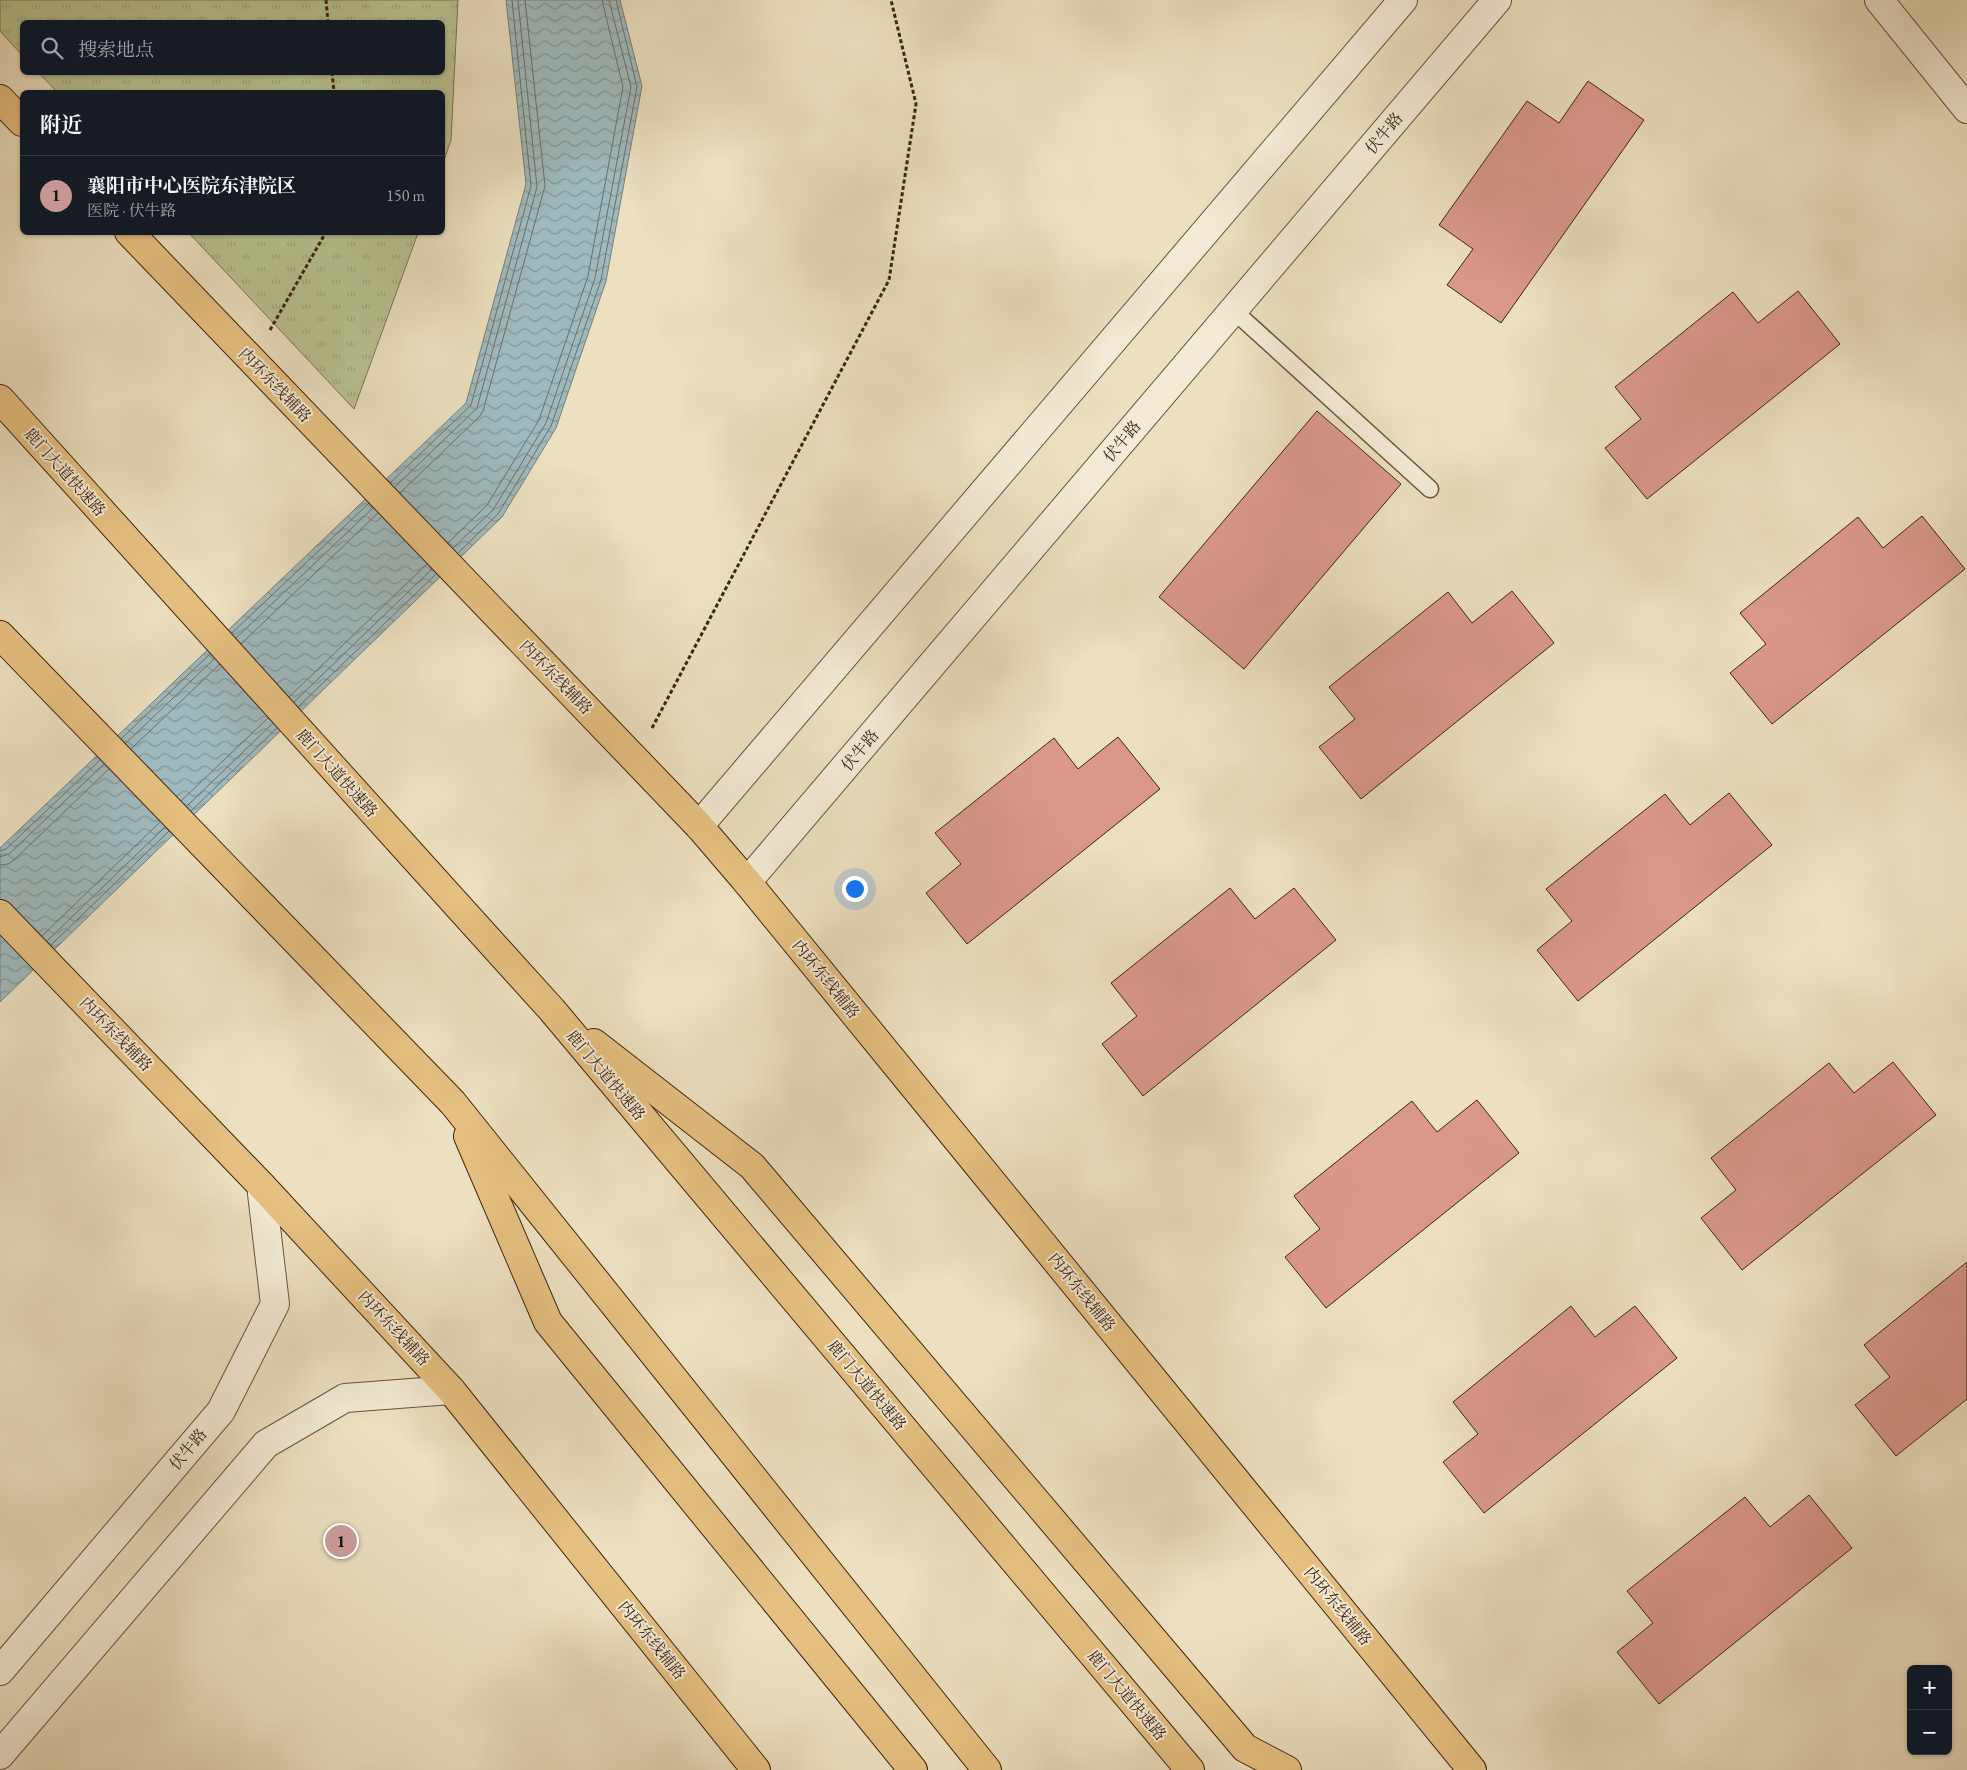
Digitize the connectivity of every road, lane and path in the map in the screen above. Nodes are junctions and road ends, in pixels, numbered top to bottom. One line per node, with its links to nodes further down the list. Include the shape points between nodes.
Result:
1 (326, 0): 6 (path)
2 (891, 0): 19 (path, via 916,104 889,280)
3 (1403, 0): 20 (street)
4 (1497, 0): 14 (street, 伏牛路)
5 (1879, 0): 10 (street)
6 (328, 20)
7 (332, 75): 8 (path)
8 (334, 90)
9 (0, 99): 11 (main road)
10 (1967, 109)
11 (20, 120)
12 (131, 235): 15 (main road, 内环东线辅路)
13 (324, 235): 15 (path)
14 (1233, 310): 17 (lane); 21 (street, 伏牛路)
15 (252, 361): 19 (main road, 内环东线辅路)
16 (0, 400): 23 (main road, 鹿门大道快速路)
17 (1430, 490)
18 (0, 635): 24 (main road)
19 (635, 759): 20 (main road, 内环东线辅路)
20 (699, 826): 21 (main road, 内环东线辅路)
21 (747, 882): 34 (main road, 内环东线辅路)
22 (0, 914): 25 (main road, 内环东线辅路)
23 (552, 1010): 32 (main road, 鹿门大道快速路); 33 (main road, via 752,1166 1245,1748)
24 (453, 1102): 30 (main road, via 548,1322); 31 (main road)
25 (262, 1185): 26 (main road, 内环东线辅路); 27 (street, 伏牛路, via 276,1304 221,1411)
26 (451, 1390): 28 (street, via 345,1398 266,1444); 29 (main road, 内环东线辅路)
27 (0, 1671)
28 (0, 1755)
29 (756, 1770)
30 (913, 1770)
31 (987, 1770)
32 (1190, 1770)
33 (1287, 1770)
34 (1472, 1770)

